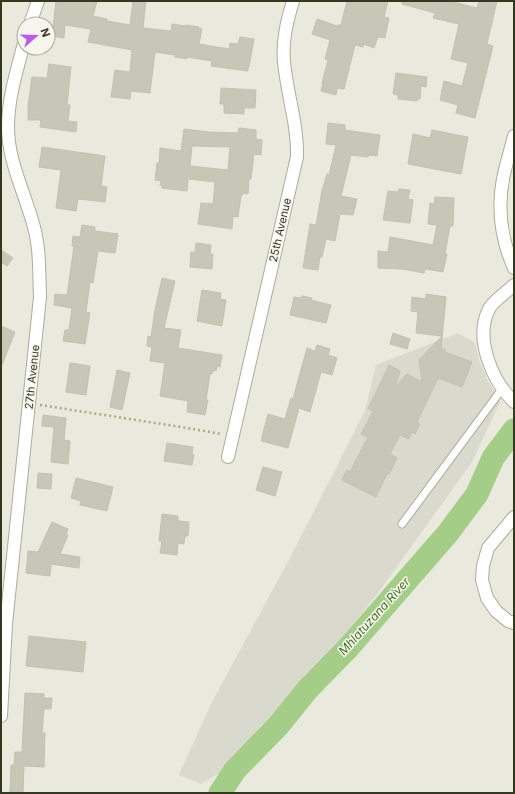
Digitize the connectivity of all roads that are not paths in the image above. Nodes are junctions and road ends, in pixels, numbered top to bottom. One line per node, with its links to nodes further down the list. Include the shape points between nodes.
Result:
1 (38, 1): 3 (street)
2 (294, 1): 9 (street, 25th Avenue, via 285,31 284,61 297,157)
3 (33, 16)
4 (21, 56): 13 (street, 27th Avenue, via 10,99 10,153 34,228 39,258 40,297 6,624)
5 (514, 136): 6 (street, via 501,197 503,236)
6 (514, 268)
7 (514, 285): 8 (street, via 490,307 484,321 487,354 493,372)
8 (508, 395): 11 (lane)
9 (228, 457)
10 (514, 517): 12 (street, via 488,548 482,566 482,580 487,598 496,611)
11 (402, 524)
12 (514, 623)
13 (1, 716)

